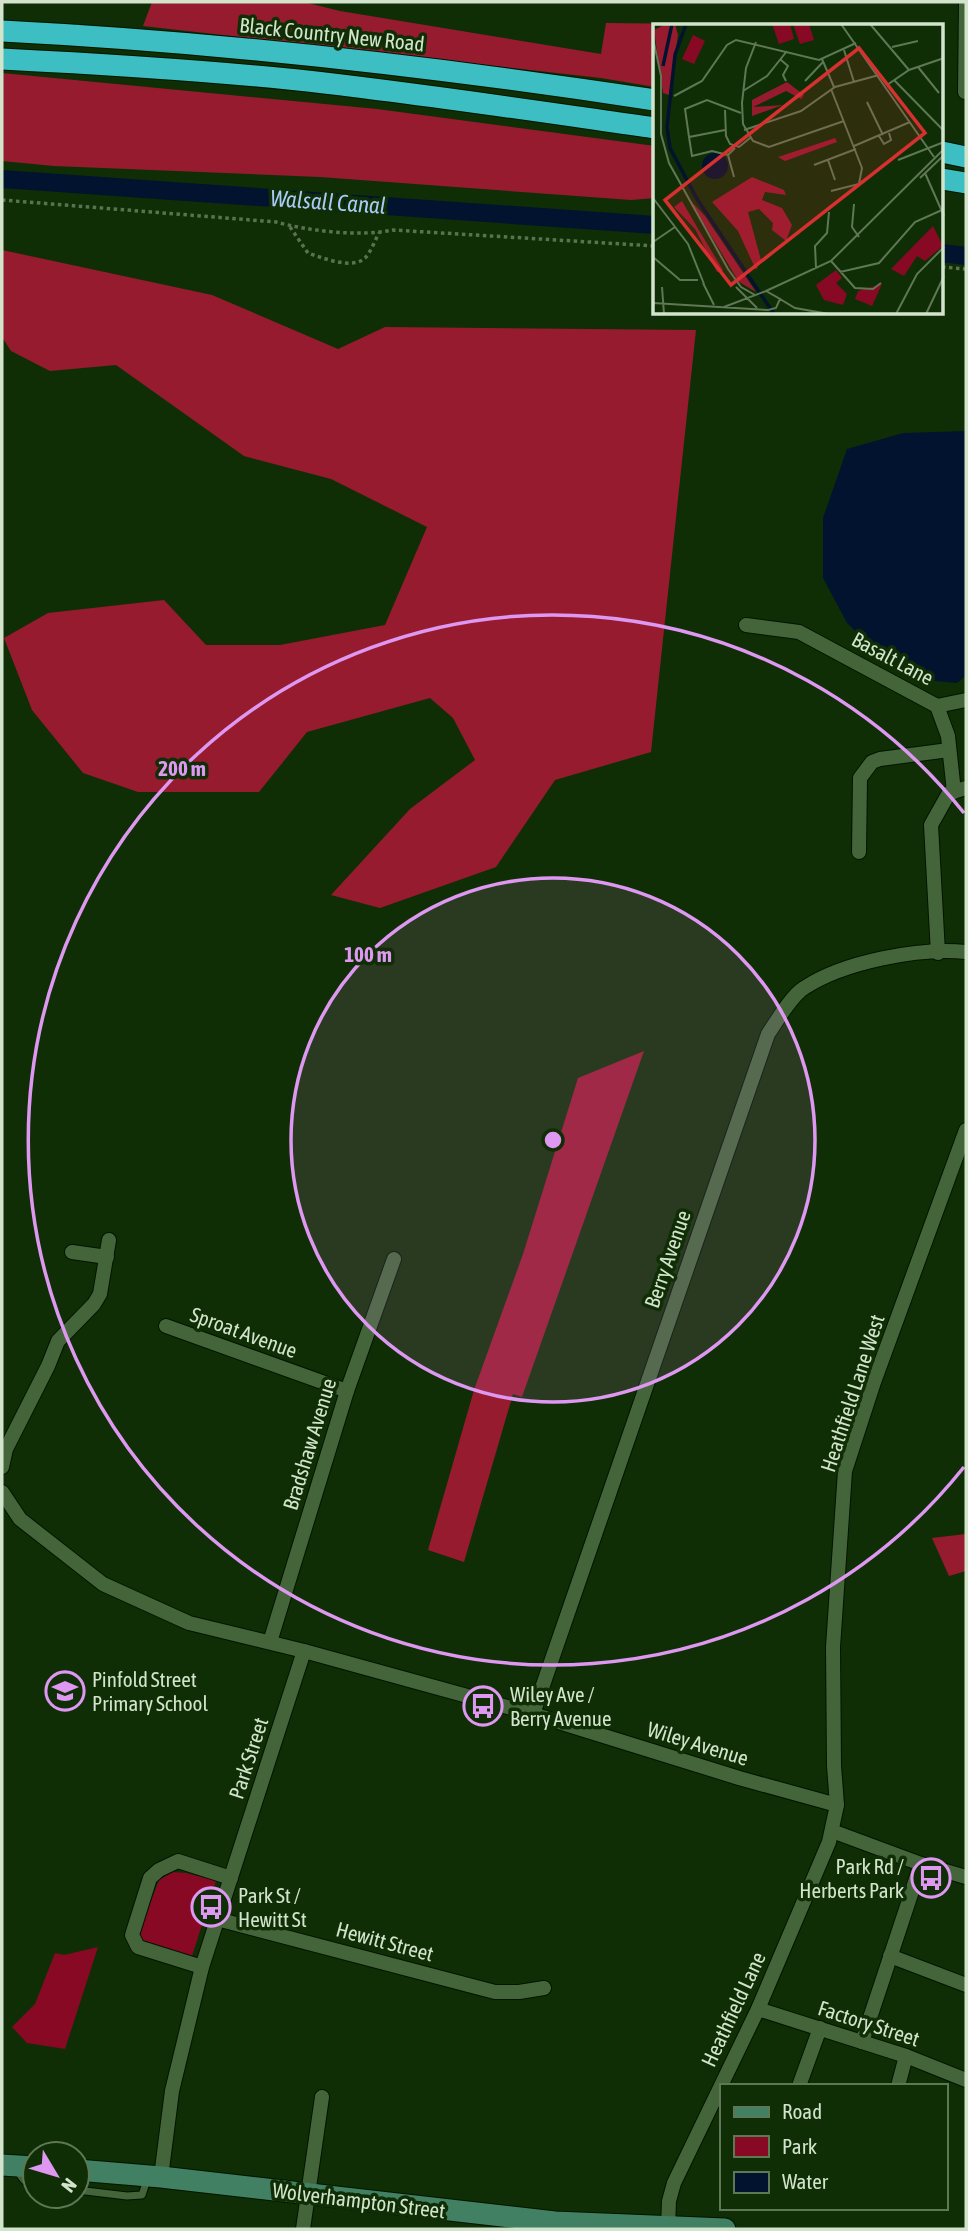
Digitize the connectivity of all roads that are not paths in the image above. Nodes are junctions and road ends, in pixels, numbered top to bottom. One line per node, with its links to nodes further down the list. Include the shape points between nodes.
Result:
1 (966, 2): 4 (street)
2 (2, 31): 5 (highway, Black Country New Road, via 322,56)
3 (2, 59): 6 (highway, via 297,80)
4 (965, 92)
5 (653, 100)
6 (653, 128)
7 (944, 152): 8 (highway)
8 (966, 157)
9 (944, 179): 10 (highway)
10 (966, 183)
11 (746, 625): 13 (street, Basalt Lane, via 799,632)
12 (966, 700): 13 (street)
13 (937, 706): 14 (street, Basalt Lane)
14 (950, 750): 15 (street, Basalt Lane); 16 (street, via 880,759 866,769 860,778)
15 (960, 790): 18 (street, via 949,793 931,825)
16 (859, 852)
17 (966, 952): 18 (street, Berry Avenue)
18 (938, 953): 31 (street, Berry Avenue, via 899,955 842,969 802,989 768,1034)
19 (966, 1129): 32 (street, Heathfield Lane West, via 845,1471 833,1647)
20 (109, 1240): 22 (street)
21 (72, 1252): 22 (street)
22 (107, 1257): 26 (street, via 100,1294 58,1341)
23 (394, 1259): 25 (street, Bradshaw Avenue)
24 (166, 1326): 25 (street, Sproat Avenue)
25 (347, 1391): 29 (street, Bradshaw Avenue)
26 (4, 1448): 27 (street)
27 (2, 1467)
28 (2, 1492): 29 (street, Wiley Avenue, via 20,1519 103,1584 189,1623)
29 (270, 1642): 30 (street, Wiley Avenue)
30 (304, 1651): 31 (street, Wiley Avenue); 36 (street, Park Street)
31 (533, 1714): 32 (street, Wiley Avenue)
32 (837, 1805): 33 (street, Heathfield Lane)
33 (832, 1831): 34 (street); 42 (street, Heathfield Lane)
34 (921, 1864): 35 (street); 38 (street)
35 (966, 1877)
36 (231, 1878): 37 (street, Park Street); 39 (street, via 178,1861 150,1878 132,1935 138,1947)
37 (217, 1919): 39 (street, Park Street); 41 (street, Hewitt Street, via 495,1992)
38 (890, 1956): 40 (street); 44 (street)
39 (202, 1967): 53 (street, Park Street)
40 (966, 1985)
41 (544, 1988)
42 (758, 2009): 43 (street, Factory Street); 47 (street, Heathfield Lane)
43 (820, 2028): 44 (street, Factory Street); 48 (street)
44 (862, 2042): 45 (street, Factory Street)
45 (906, 2056): 46 (street, Factory Street); 49 (street)
46 (966, 2080)
47 (722, 2084)
48 (800, 2084)
49 (899, 2084)
50 (720, 2088): 58 (street, Heathfield Lane, via 674,2183)
51 (322, 2097): 55 (street)
52 (91, 2171): 53 (street, Wolverhampton Street)
53 (154, 2176): 54 (lane, via 142,2194); 55 (street, Wolverhampton Street)
54 (91, 2192)
55 (307, 2193): 56 (street, Wolverhampton Street); 59 (street)
56 (555, 2226): 57 (street, Wolverhampton Street)
57 (643, 2228): 58 (street, Wolverhampton Street)
58 (668, 2228): 60 (street, Wolverhampton Street)
59 (303, 2229)
60 (725, 2229)

